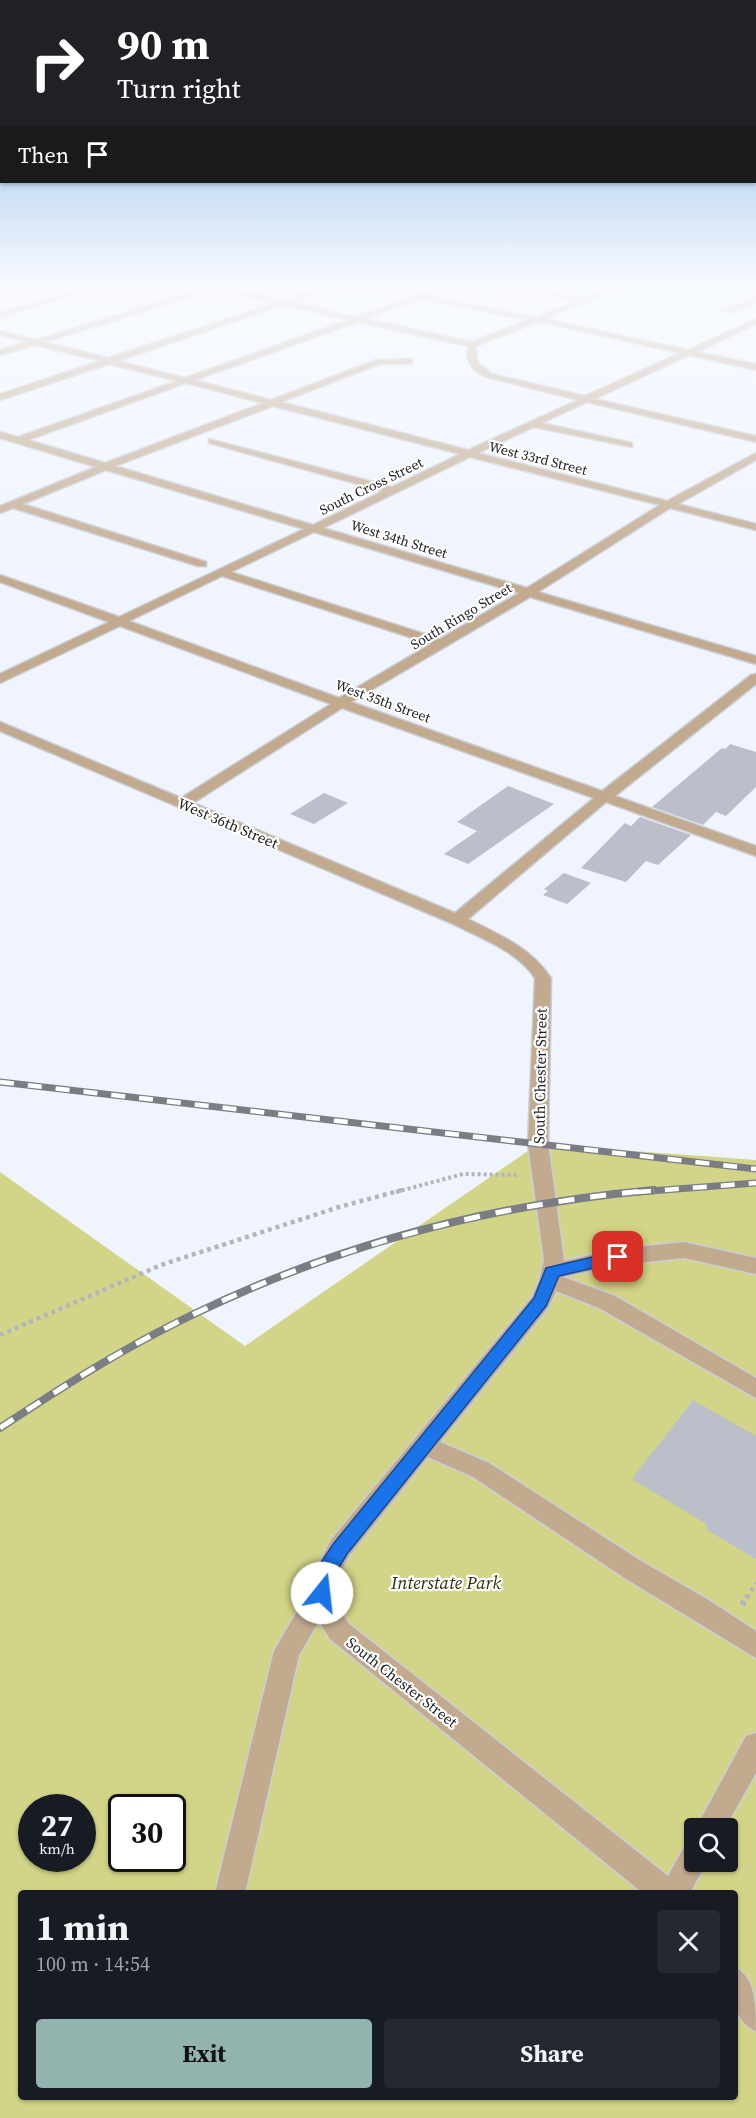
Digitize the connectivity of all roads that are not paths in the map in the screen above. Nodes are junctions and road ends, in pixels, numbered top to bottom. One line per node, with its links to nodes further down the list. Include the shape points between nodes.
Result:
1 (38, 385): 7 (street)
2 (173, 385): 13 (street)
3 (199, 385): 9 (street, West 33rd Street)
4 (318, 385): 9 (street)
5 (521, 385): 8 (street)
6 (617, 385): 8 (street, South Cross Street)
7 (0, 397)
8 (587, 399): 10 (street, South Cross Street); 12 (street)
9 (270, 403): 17 (street, West 33rd Street); 19 (street)
10 (534, 424): 15 (street); 17 (street, South Cross Street)
11 (0, 435): 13 (street, West 34th Street)
12 (756, 439)
13 (19, 440): 16 (street); 19 (street, West 34th Street)
14 (212, 441): 20 (street)
15 (629, 446)
16 (0, 447)
17 (468, 454): 20 (street, South Cross Street); 22 (street, West 33rd Street)
18 (756, 456): 22 (street, South Ringo Street)
19 (106, 467): 21 (street); 25 (street, West 34th Street)
20 (392, 490): 25 (street, South Cross Street)
21 (14, 505): 23 (street); 26 (street)
22 (668, 505): 24 (street, West 33rd Street); 29 (street, South Ringo Street)
23 (0, 510)
24 (756, 527)
25 (314, 529): 27 (street, South Cross Street); 29 (street, West 34th Street)
26 (202, 564)
27 (223, 573): 30 (street, South Cross Street); 31 (street)
28 (0, 578): 30 (street, West 35th Street)
29 (528, 593): 31 (street, South Ringo Street); 32 (street, West 34th Street)
30 (121, 621): 34 (street, South Cross Street); 35 (street, West 35th Street)
31 (443, 644): 35 (street, South Ringo Street)
32 (756, 660)
33 (756, 678): 37 (street)
34 (0, 679)
35 (341, 703): 37 (street, West 35th Street); 38 (street, South Ringo Street)
36 (0, 726): 38 (street, West 36th Street)
37 (604, 797): 39 (street, West 35th Street); 40 (street)
38 (182, 804): 40 (street, West 36th Street)
39 (756, 851)
40 (457, 920): 42 (street, South Chester Street, via 527,958 543,978 538,1144 554,1260)
41 (756, 1266): 42 (street, via 684,1250 618,1257)
42 (551, 1277): 43 (street, via 607,1302); 44 (street, South Chester Street, via 540,1302)
43 (756, 1389)
44 (424, 1445): 45 (street, South Chester Street, via 340,1548 325,1572); 46 (street, via 481,1470)
45 (322, 1593): 50 (street, via 287,1651); 51 (street, South Chester Street, via 327,1613 339,1631)
46 (756, 1646)
47 (756, 1746): 48 (street)
48 (716, 1818)
49 (686, 1872): 52 (street)
50 (231, 1890)
51 (662, 1890)
52 (676, 1890)
53 (738, 1987): 54 (street)
54 (756, 2014)

